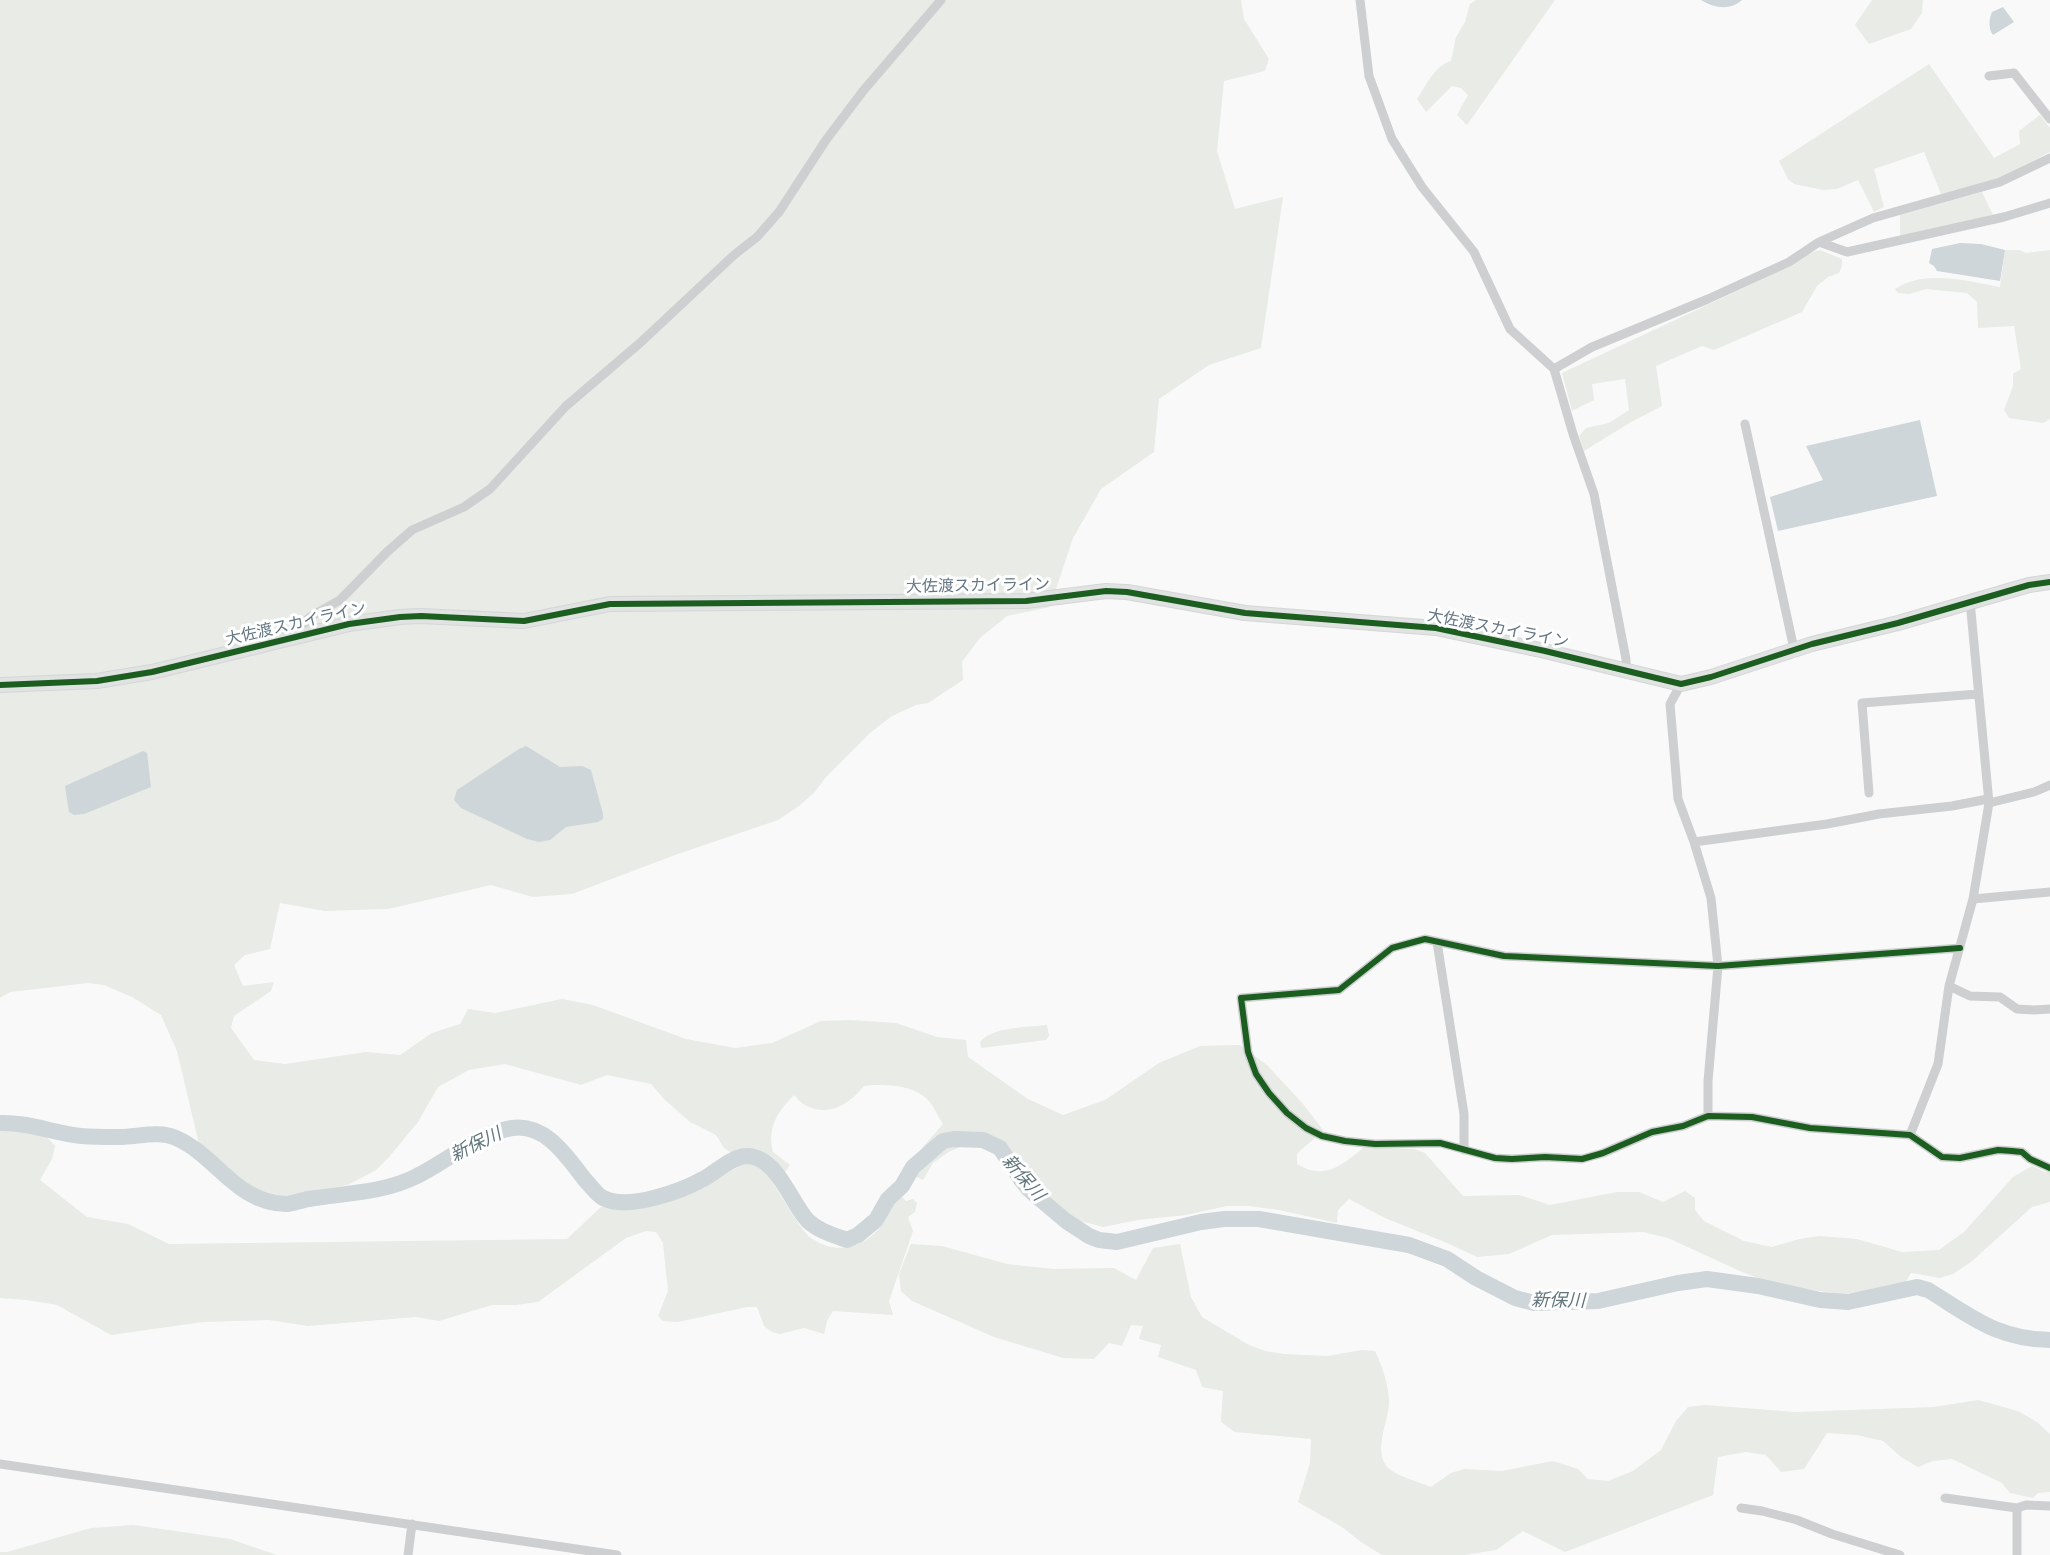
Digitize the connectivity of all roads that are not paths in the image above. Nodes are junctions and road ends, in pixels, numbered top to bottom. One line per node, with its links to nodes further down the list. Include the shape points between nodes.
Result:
1 (940, 0): 12 (street, via 863,91 826,140 780,213 757,237 566,406 490,489 464,507 412,530 340,600 310,617)
2 (1360, 0): 8 (street, via 1369,76 1392,139 1422,187 1474,252 1510,329)
3 (1989, 76): 4 (street, via 2014,73)
4 (2050, 119)
5 (2050, 158): 7 (street, via 2000,182 1873,218)
6 (2050, 203): 7 (street, via 1847,252)
7 (1819, 242): 8 (street, via 1789,262 1592,347)
8 (1554, 369): 14 (street, via 1594,494)
9 (1745, 424): 13 (street)
10 (2050, 582): 11 (street, 大佐渡スカイライン)
11 (1970, 601): 13 (street, 大佐渡スカイライン); 17 (street)
12 (289, 638): 14 (street, 大佐渡スカイライン, via 400,617 524,621 610,604 1026,601 1106,591 1245,613 1436,628); 16 (street, 大佐渡スカイライン, via 152,672 97,681)
13 (1794, 649): 15 (street, 大佐渡スカイライン)
14 (1626, 671): 15 (street, 大佐渡スカイライン)
15 (1681, 684): 21 (street, via 1670,704 1678,799)
16 (0, 685)
17 (1978, 694): 19 (street, via 1862,703); 20 (street)
18 (2050, 785): 20 (street)
19 (1869, 793)
20 (1988, 801): 21 (street); 23 (street)
21 (1694, 842): 26 (street, via 1711,898)
22 (2050, 892): 23 (street)
23 (1973, 899): 25 (street)
24 (1437, 942): 26 (street, via 1504,956); 31 (street, via 1464,1113); 31 (street, via 1425,939 1392,948 1339,990 1241,998 1248,1052 1256,1074 1287,1113 1323,1136 1375,1144 1440,1143)
25 (1960, 948): 26 (street); 27 (street)
26 (1718, 966): 29 (street)
27 (1949, 986): 28 (street, via 1970,996 2000,997 2018,1009); 30 (street, via 1938,1065)
28 (2050, 1009)
29 (1708, 1116): 30 (street, via 1752,1117 1810,1128); 31 (street, via 1582,1159 1495,1158)
30 (1910, 1136): 32 (street, via 1942,1157 2012,1150)
31 (1464, 1150)
32 (2050, 1168)
33 (0, 1464): 38 (street)
34 (1945, 1498): 37 (street)
35 (2050, 1506): 37 (street)
36 (1741, 1508): 41 (street, via 1797,1520)
37 (2016, 1508): 42 (street)
38 (412, 1524): 39 (street); 40 (street)
39 (408, 1555)
40 (617, 1555)
41 (1900, 1555)
42 (2017, 1555)

